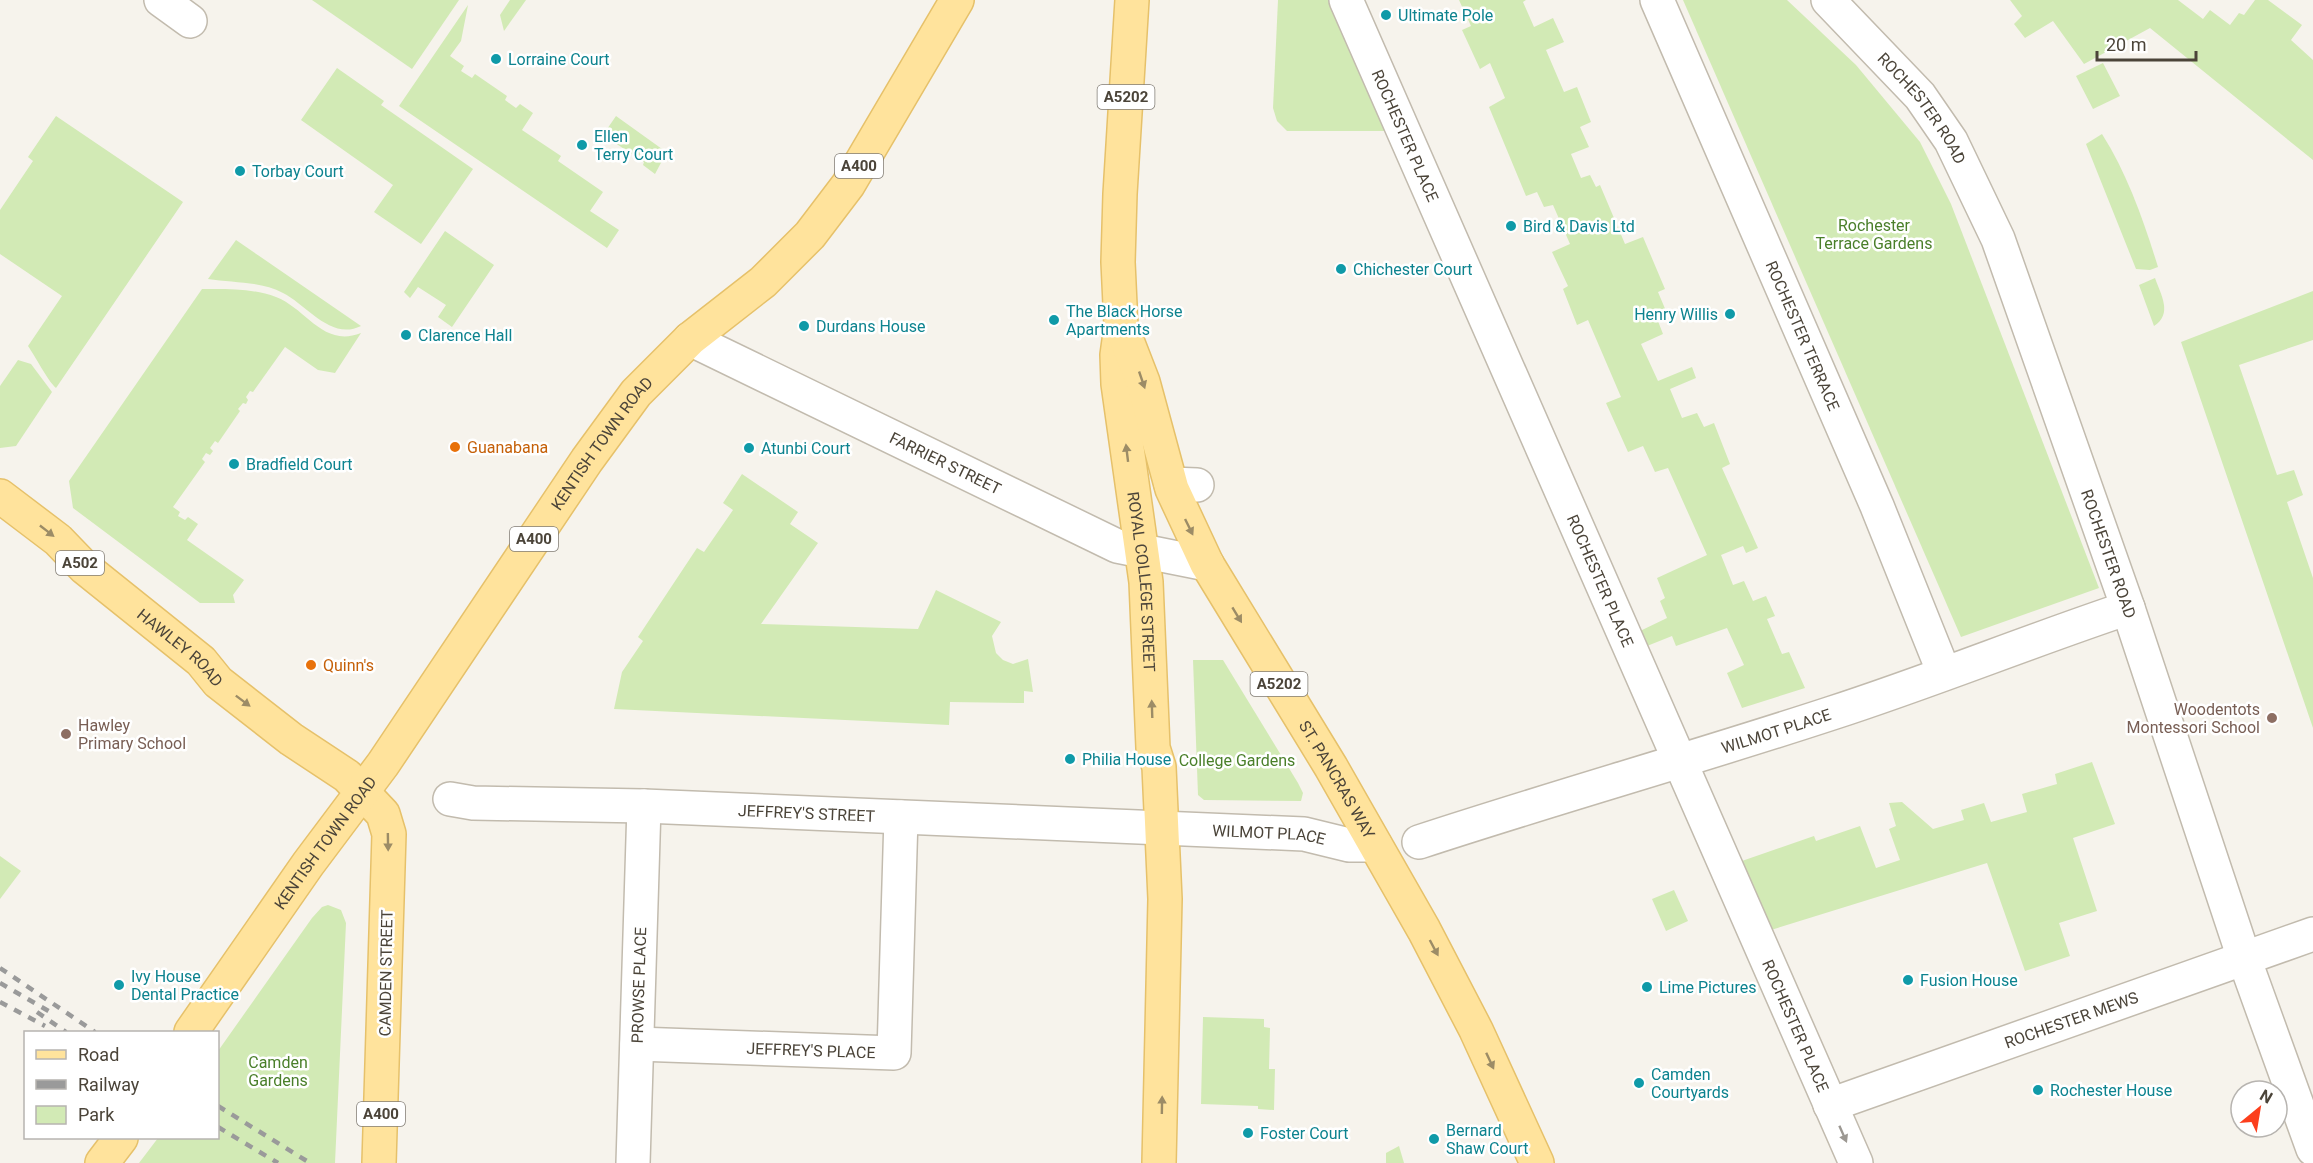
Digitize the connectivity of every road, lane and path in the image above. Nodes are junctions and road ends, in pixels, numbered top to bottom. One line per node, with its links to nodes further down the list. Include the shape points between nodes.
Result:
1 (161, 0): 7 (street)
2 (957, 0): 9 (main road, KENTISH TOWN ROAD / A400, via 848,185 810,235 763,282)
3 (1132, 0): 8 (main road, ROYAL COLLEGE STREET / A5202, via 1120,194)
4 (1346, 0): 15 (street, ROCHESTER PLACE)
5 (1657, 0): 14 (street, ROCHESTER TERRACE, via 1872,495)
6 (1828, 0): 13 (street, ROCHESTER ROAD, via 1920,96 1968,172 1998,238)
7 (190, 21)
8 (1121, 326): 11 (main road, ROYAL COLLEGE STREET / A5202, one-way to 8, via 1118,384); 12 (main road, ST. PANCRAS WAY / A5202, one-way to 12, via 1184,485 1180,510)
9 (690, 339): 11 (street, FARRIER STREET, via 1112,543); 16 (main road, KENTISH TOWN ROAD / A400, via 636,393 594,450)
10 (0, 496): 16 (main road, HAWLEY ROAD / A502, one-way to 16, via 201,661 218,682)
11 (1142, 552): 12 (street, FARRIER STREET); 20 (main road, ROYAL COLLEGE STREET / A5202, one-way to 11, via 1159,767 1153,748)
12 (1207, 564): 22 (main road, ST. PANCRAS WAY / A5202, one-way to 22)
13 (2128, 608): 14 (street, WILMOT PLACE); 24 (street, ROCHESTER ROAD)
14 (1944, 673): 15 (street, WILMOT PLACE)
15 (1681, 763): 21 (street, WILMOT PLACE, via 1626,776); 27 (street, ROCHESTER PLACE)
16 (363, 791): 25 (main road, KENTISH TOWN ROAD / A400); 31 (main road, CAMDEN STREET / A400, one-way to 31, via 383,814 389,834)
17 (450, 799): 18 (street, JEFFREY'S STREET)
18 (644, 806): 19 (street, JEFFREY'S STREET); 26 (street, PROWSE PLACE)
19 (901, 818): 20 (street, JEFFREY'S STREET); 26 (street, JEFFREY'S PLACE, via 894,1053)
20 (1162, 828): 22 (street, WILMOT PLACE, via 1304,834 1349,845); 33 (main road, ROYAL COLLEGE STREET / A5202, one-way to 20, via 1165,911)
21 (1419, 842)
22 (1375, 844): 34 (main road, ST. PANCRAS WAY / A5202, one-way to 34, via 1476,1029)
23 (2313, 934): 24 (street, ROCHESTER MEWS)
24 (2244, 958): 27 (street, ROCHESTER MEWS); 29 (street, ROCHESTER ROAD)
25 (192, 1031)
26 (638, 1044): 32 (street, PROWSE PLACE)
27 (1830, 1105): 35 (street, ROCHESTER PLACE, one-way to 35)
28 (120, 1139): 30 (main road)
29 (2313, 1149)
30 (102, 1163)
31 (379, 1163)
32 (633, 1163)
33 (1159, 1163)
34 (1537, 1163)
35 (1856, 1163)

